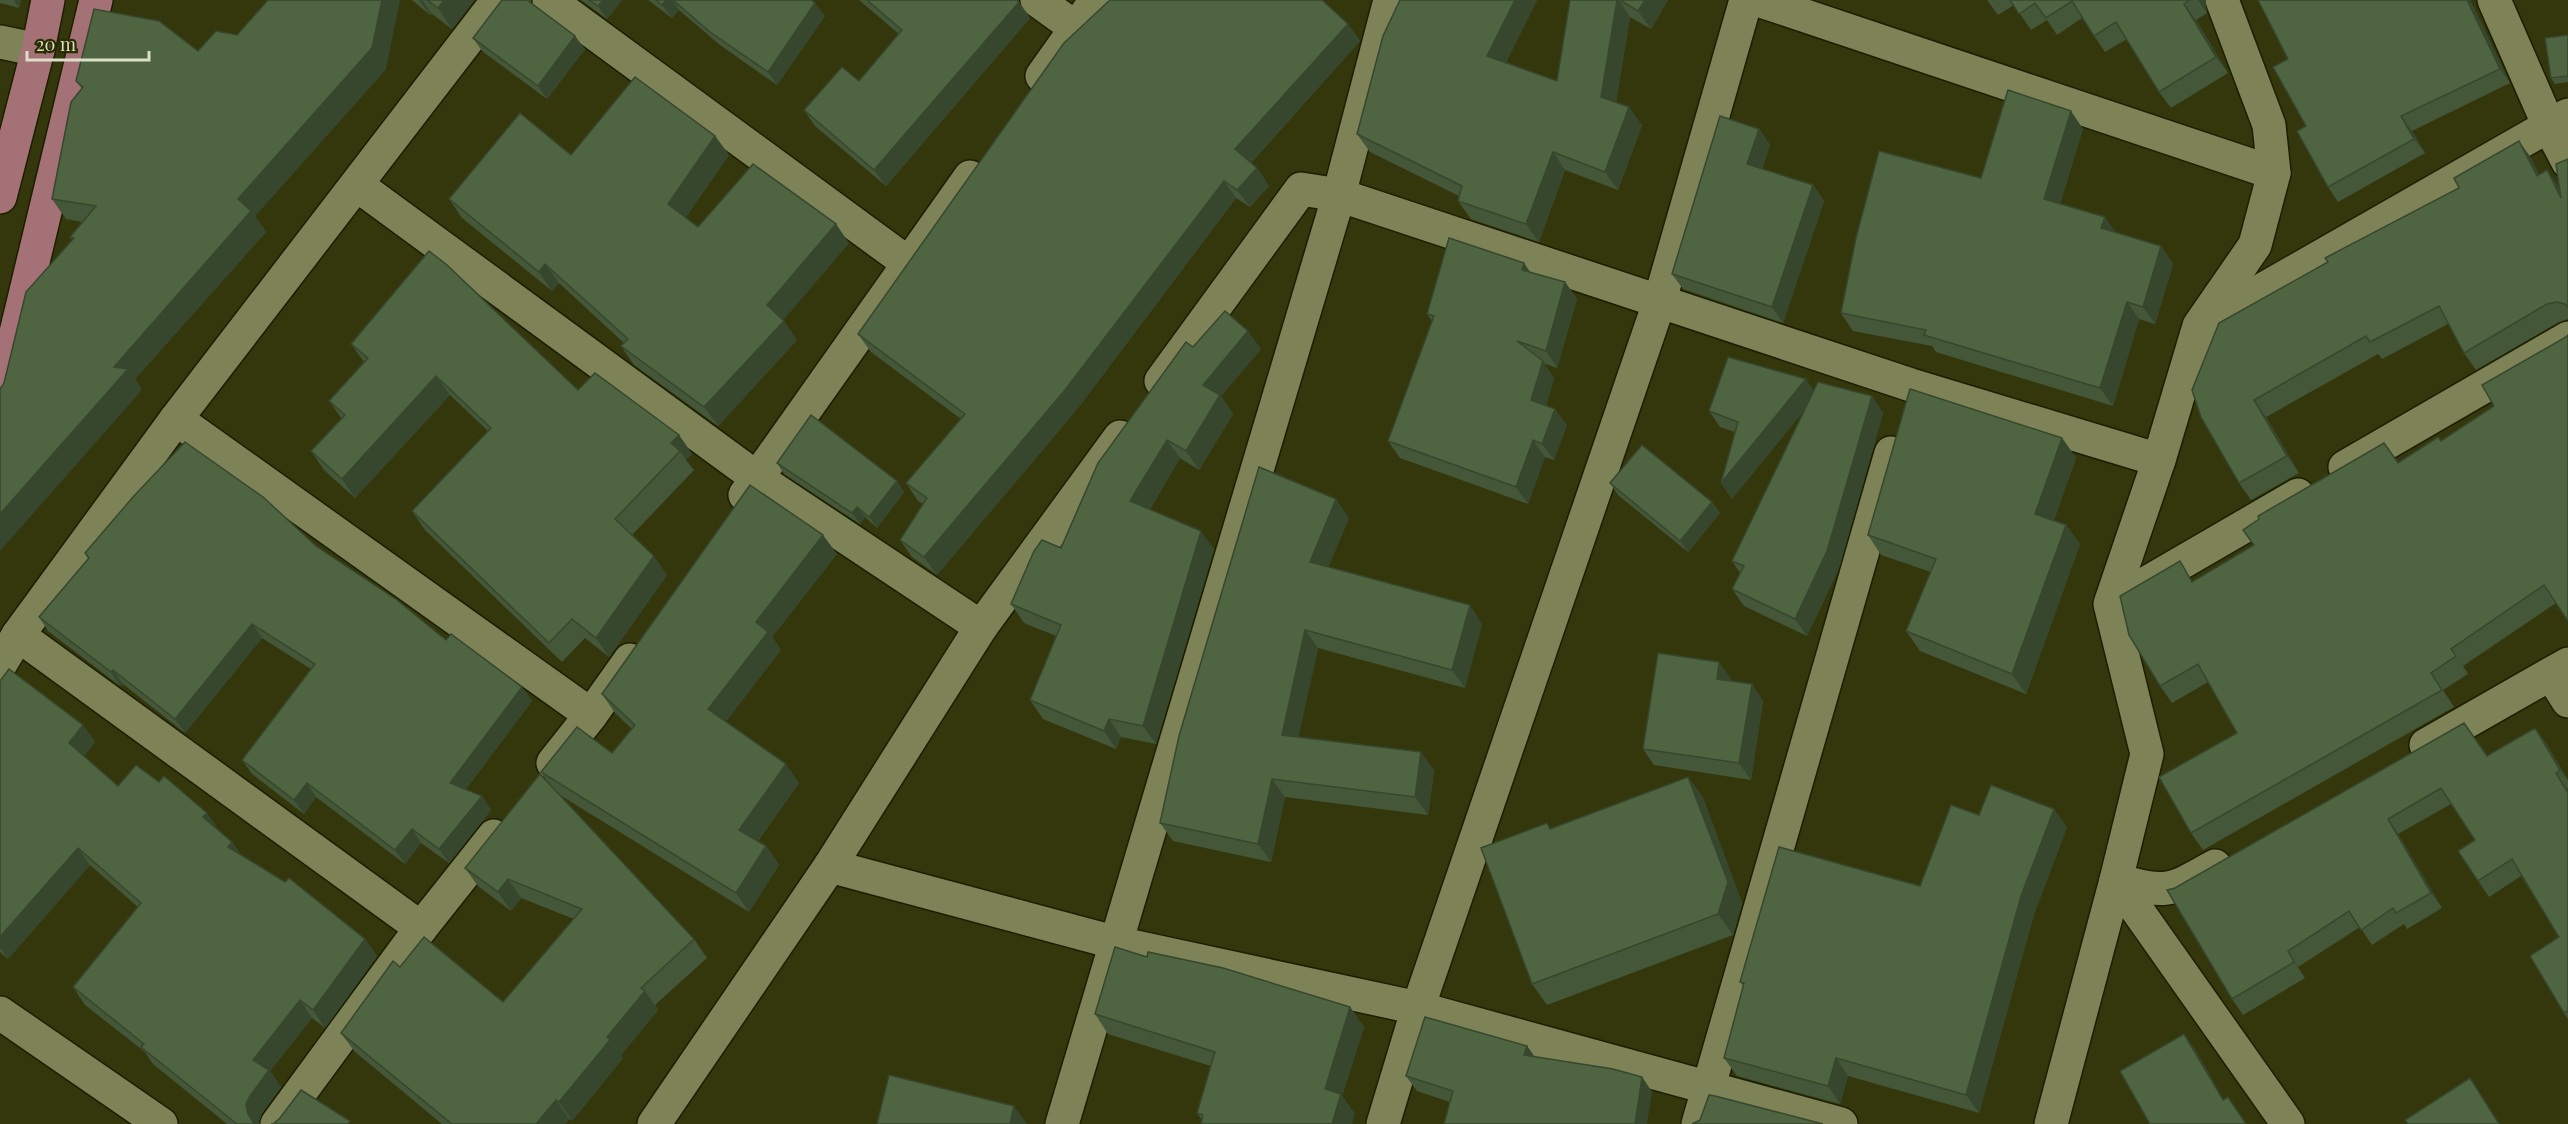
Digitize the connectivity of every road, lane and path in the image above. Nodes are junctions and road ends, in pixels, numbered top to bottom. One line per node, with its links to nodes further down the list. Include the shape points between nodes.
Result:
1 (48, 0): 14 (main road)
2 (96, 0): 27 (main road)
3 (498, 0): 20 (street)
4 (549, 0): 23 (street)
5 (1037, 0): 12 (street)
6 (1096, 0): 12 (street)
7 (1390, 0): 21 (street)
8 (1746, 0): 24 (street)
9 (1758, 0): 19 (street)
10 (2222, 0): 19 (street, via 2269,125)
11 (2494, 0): 16 (street)
12 (1076, 28): 15 (street)
13 (0, 42): 14 (street)
14 (38, 50): 22 (main road)
15 (1022, 104)
16 (2558, 121): 18 (street); 25 (street)
17 (988, 150): 23 (street)
18 (2568, 162)
19 (2274, 173): 25 (street, via 2255,245)
20 (357, 185): 29 (street); 31 (street)
21 (1339, 195): 24 (street); 34 (street, via 1301,189); 47 (street)
22 (0, 198)
23 (908, 263): 31 (street)
24 (1660, 300): 28 (street); 48 (street)
25 (2199, 326): 30 (street)
26 (2568, 338): 33 (street)
27 (0, 399)
28 (1905, 404): 30 (street); 50 (street)
29 (176, 419): 35 (street); 39 (street)
30 (2159, 460): 33 (street)
31 (757, 478): 32 (street); 34 (street)
32 (730, 516)
33 (2110, 604): 45 (street, via 2147,754)
34 (981, 627): 44 (street)
35 (18, 635): 37 (street); 46 (street)
36 (644, 639): 39 (street)
37 (0, 665)
38 (2562, 680): 40 (street)
39 (591, 716): 41 (street)
40 (2395, 763)
41 (531, 789)
42 (509, 817): 46 (street)
43 (2240, 852): 45 (street, via 2177,887 2155,890)
44 (830, 866): 47 (street); 53 (street)
45 (2116, 880): 58 (street); 59 (street)
46 (421, 928): 52 (street)
47 (1117, 943): 48 (street); 54 (street)
48 (1419, 1008): 50 (street); 55 (street)
49 (0, 1013): 51 (street)
50 (1708, 1088): 56 (street); 57 (street)
51 (161, 1124)
52 (277, 1124)
53 (654, 1124)
54 (1062, 1124)
55 (1383, 1124)
56 (1698, 1124)
57 (1841, 1124)
58 (2051, 1124)
59 (2288, 1124)

